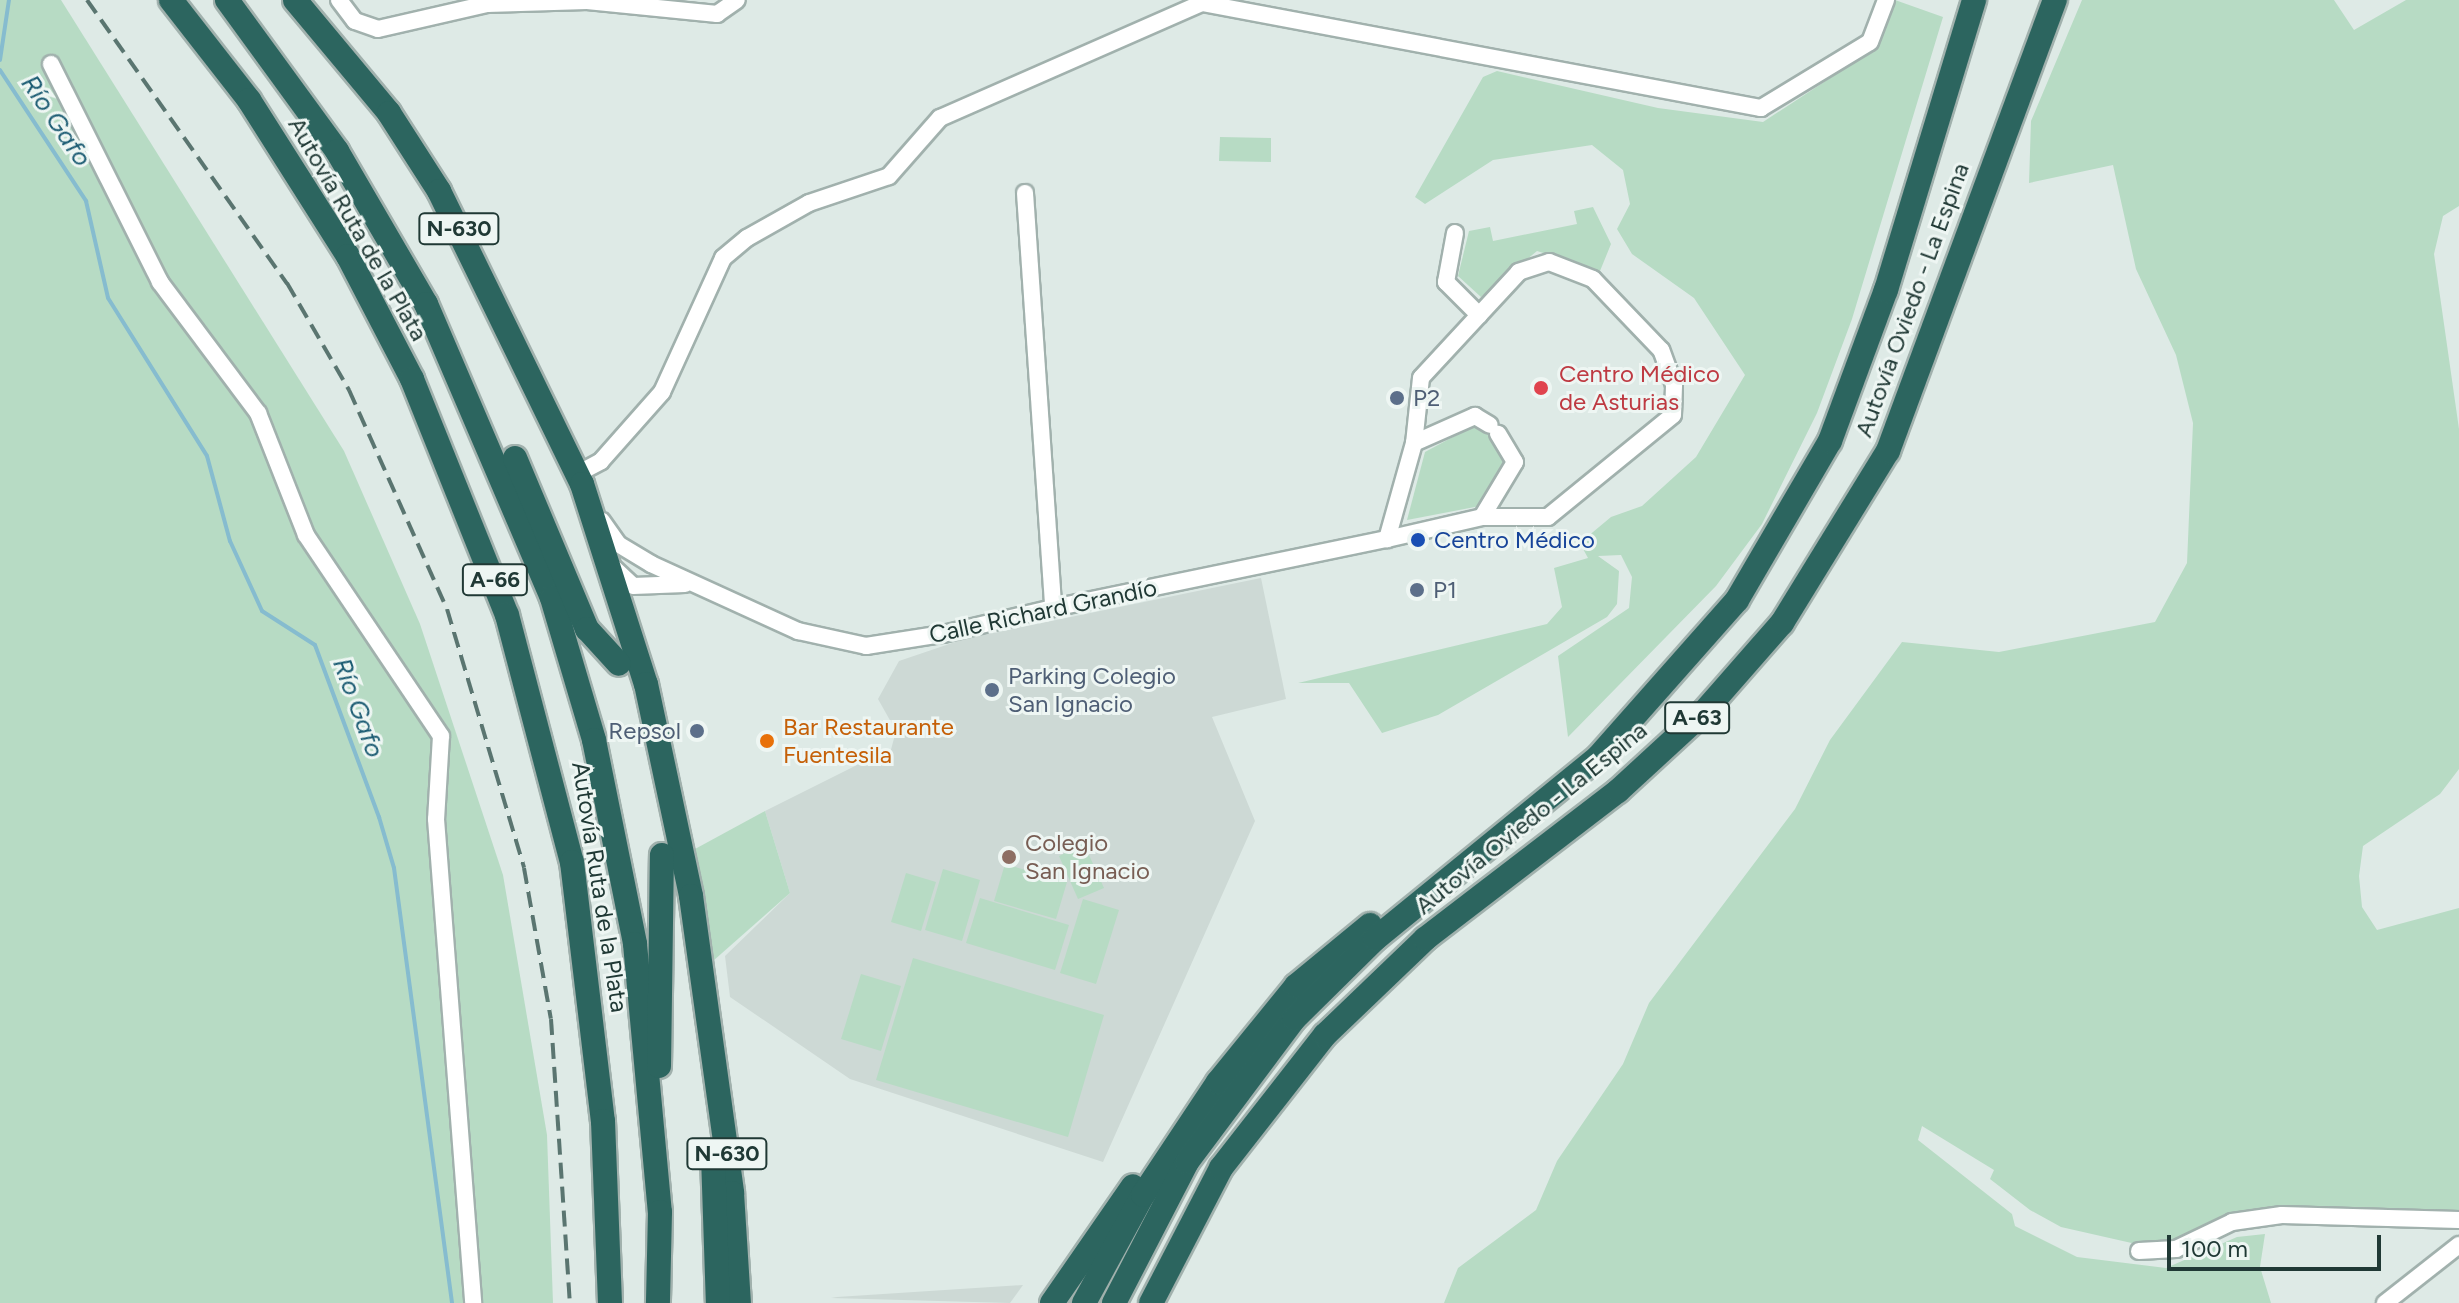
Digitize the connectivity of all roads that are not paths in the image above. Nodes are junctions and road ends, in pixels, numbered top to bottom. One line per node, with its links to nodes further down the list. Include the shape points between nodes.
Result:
1 (171, 0): 35 (highway, Autovía Ruta de la Plata / A-66, via 249,100 348,256 412,379 507,615 572,862 591,991 609,1235)
2 (227, 0): 12 (highway, Autovía Ruta de la Plata / A-66, via 337,151)
3 (295, 0): 15 (highway, N-630, via 389,113 439,191)
4 (339, 0): 5 (street, via 355,21 378,29 487,4 587,1 717,14)
5 (737, 0)
6 (1886, 0): 15 (street, via 1870,42 1761,108 1202,3 940,118 889,176 809,203 747,238 723,258 662,392)
7 (1974, 0): 24 (highway, Autovía Oviedo - La Espina / A-63, via 1886,290 1830,441 1788,521)
8 (2055, 0): 43 (highway, Autovía Oviedo - La Espina / A-63, via 1888,451 1782,623 1704,712 1618,791 1425,939 1325,1035 1221,1168)
9 (51, 64): 34 (street, via 160,282 258,413 306,535 441,736 436,819)
10 (1025, 193): 22 (street)
11 (1455, 233): 13 (street, via 1446,282)
12 (426, 304): 25 (highway, via 459,348 521,469 587,629); 29 (highway, Autovía Ruta de la Plata / A-66, via 514,495 587,713 635,944)
13 (1479, 315): 14 (street, via 1421,378); 16 (street, Calle Richard Grandío, via 1532,263 1559,264 1593,279 1661,350 1677,404 1666,424 1548,517)
14 (1414, 443): 16 (street, via 1475,416 1494,429 1515,462); 17 (street)
15 (580, 479): 18 (street, Calle Richard Grandío, via 610,537); 19 (highway, N-630)
16 (1482, 517): 17 (street, Calle Richard Grandío)
17 (1387, 539): 22 (street, Calle Richard Grandío)
18 (651, 564): 19 (street); 21 (street, Calle Richard Grandío)
19 (610, 568): 20 (street); 23 (highway, N-630)
20 (640, 587): 21 (street, Calle Richard Grandío, via 670,580); 23 (street, via 630,607)
21 (706, 589): 22 (street, Calle Richard Grandío, via 798,631 866,646)
22 (1053, 608)
23 (629, 632): 28 (highway, N-630, via 691,896)
24 (1695, 655): 27 (highway); 42 (highway, A-63, via 1599,756 1375,939 1294,1019 1187,1162)
25 (619, 664)
26 (662, 855): 29 (highway)
27 (1296, 986): 40 (highway, via 1194,1098); 41 (highway, via 1218,1082 1143,1195)
28 (708, 1005): 38 (highway, N-630); 39 (highway, N-630)
29 (654, 1120): 30 (highway, Autovía Ruta de la Plata / A-66)
30 (660, 1212): 36 (highway, Autovía Ruta de la Plata / A-66); 37 (highway)
31 (2459, 1220): 33 (street, via 2282,1215 2232,1222 2176,1249)
32 (2459, 1245): 44 (street)
33 (2139, 1251)
34 (473, 1303)
35 (608, 1303)
36 (658, 1303)
37 (667, 1303)
38 (718, 1303)
39 (739, 1303)
40 (1052, 1303)
41 (1084, 1303)
42 (1114, 1303)
43 (1151, 1303)
44 (2385, 1303)

